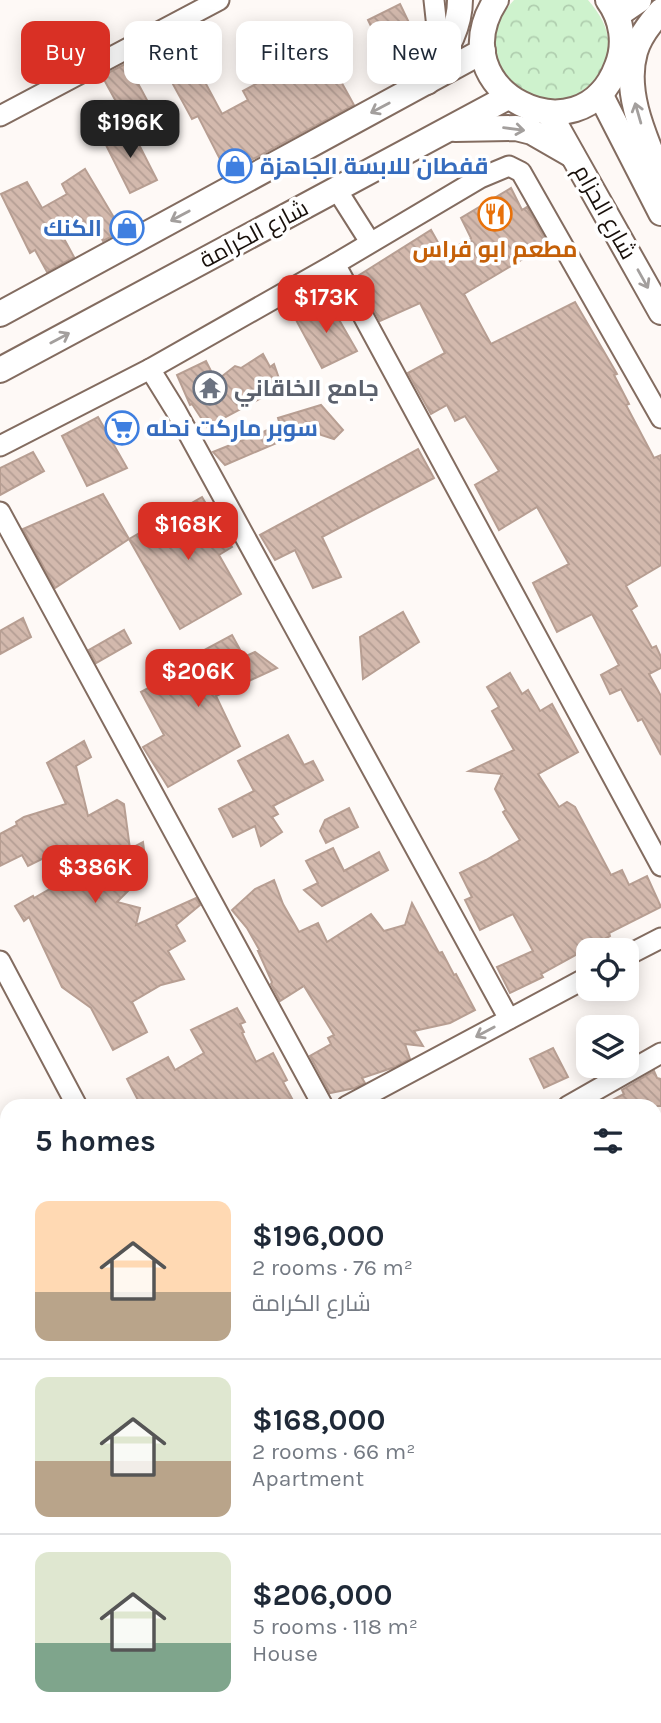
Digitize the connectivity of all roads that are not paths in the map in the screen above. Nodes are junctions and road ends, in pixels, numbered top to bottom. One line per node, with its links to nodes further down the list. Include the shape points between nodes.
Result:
1 (219, 0): 16 (street)
2 (434, 0): 8 (street)
3 (460, 0): 9 (main road)
4 (639, 0): 6 (main road)
5 (488, 5): 10 (main road)
6 (613, 8): 13 (main road, via 622,36 621,57)
7 (661, 11): 19 (main road, one-way to 7, via 632,82 635,52)
8 (436, 21)
9 (458, 21)
10 (483, 51): 11 (main road); 14 (main road, via 487,68)
11 (461, 62)
12 (418, 84): 25 (main road, one-way to 25)
13 (600, 94): 15 (main road, via 577,108); 21 (main road)
14 (508, 97): 15 (main road); 17 (main road, شارع الكرامة)
15 (549, 113): 18 (main road, شارع الحزام)
16 (0, 116)
17 (447, 130): 18 (main road, one-way to 18, via 516,128 532,132); 20 (main road, شارع الكرامة)
18 (574, 157): 24 (main road, شارع الحزام, one-way to 24)
19 (661, 177)
20 (337, 190): 22 (street); 27 (main road, شارع الكرامة, one-way to 20)
21 (661, 213)
22 (370, 242): 23 (street); 28 (street, via 496,170 509,166 521,172)
23 (335, 264): 26 (street); 31 (street)
24 (661, 312)
25 (0, 314)
26 (150, 369): 29 (street); 36 (street)
27 (0, 370)
28 (661, 418)
29 (0, 446)
30 (0, 512): 39 (street)
31 (661, 866)
32 (661, 938): 33 (street)
33 (639, 949)
34 (0, 961): 38 (street)
35 (576, 983): 36 (street)
36 (509, 1019): 40 (street, one-way to 40)
37 (661, 1053): 41 (street)
38 (73, 1099)
39 (319, 1099)
40 (360, 1099)
41 (580, 1099)

